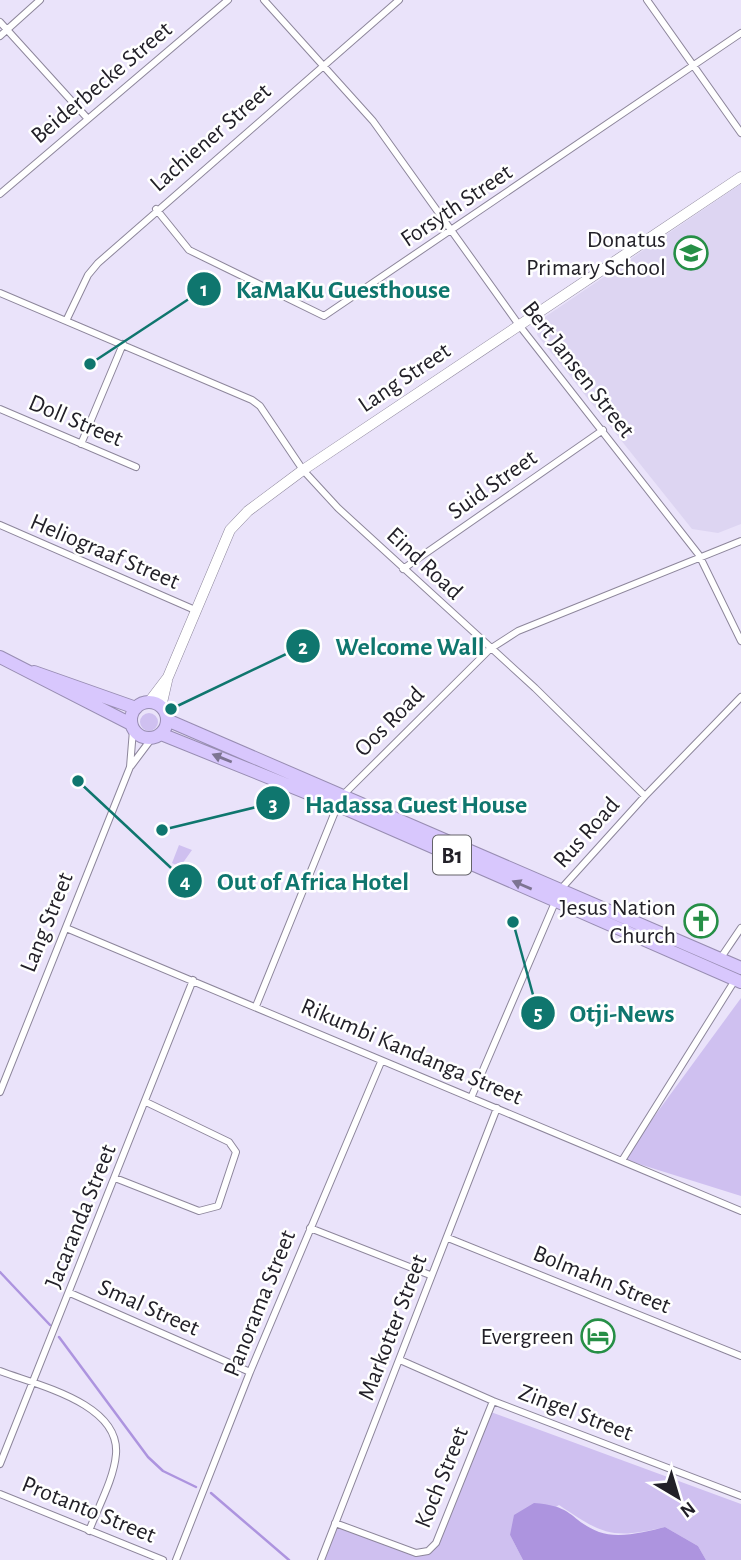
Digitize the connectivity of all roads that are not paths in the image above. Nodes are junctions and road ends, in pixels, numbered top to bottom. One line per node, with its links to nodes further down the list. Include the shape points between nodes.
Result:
1 (40, 0): 7 (street)
2 (228, 0): 12 (street, Beiderbecke Street)
3 (264, 0): 10 (street, Bert Jansen Street)
4 (398, 0): 10 (street, Lachiener Street)
5 (647, 0): 11 (street)
6 (0, 22): 7 (street)
7 (7, 30): 9 (street); 12 (street)
8 (741, 33): 11 (street, Forsyth Street)
9 (0, 36)
10 (323, 65): 16 (street, Lachiener Street); 17 (street, Bert Jansen Street, via 373,121)
11 (694, 65): 13 (street); 17 (street, Forsyth Street)
12 (88, 119): 15 (street, Beiderbecke Street)
13 (741, 133)
14 (741, 177): 20 (street, Lang Street)
15 (0, 194)
16 (156, 209): 17 (street, Forsyth Street, via 189,250 321,316); 19 (street, Lachiener Street, via 88,275)
17 (452, 232): 20 (street, Bert Jansen Street)
18 (0, 293): 19 (street, Eind Road)
19 (66, 321): 21 (street, Eind Road)
20 (519, 325): 23 (street, Bert Jansen Street); 26 (street, Lang Street)
21 (123, 344): 24 (street); 26 (street, Eind Road, via 252,400)
22 (0, 409): 24 (street, Doll Street)
23 (603, 430): 29 (street, Bert Jansen Street); 30 (street, Suid Street)
24 (81, 444): 25 (street, Doll Street)
25 (136, 467)
26 (303, 470): 30 (street, Eind Road); 31 (street, Lang Street, via 230,530)
27 (0, 525): 31 (street, Heliograaf Street)
28 (741, 541): 29 (street, Oos Road)
29 (699, 555): 32 (street, Bert Jansen Street); 33 (street, Oos Road, via 518,631)
30 (403, 569): 33 (street, Eind Road)
31 (195, 610): 37 (street, Lang Street)
32 (741, 641)
33 (490, 649): 43 (street, Eind Road); 44 (street, Oos Road)
34 (0, 657): 35 (highway, B1)
35 (30, 671): 38 (highway, B1); 40 (highway, B1)
36 (741, 697): 43 (street, Rus Road)
37 (155, 705): 38 (highway); 39 (highway)
38 (135, 708): 40 (highway)
39 (167, 720): 41 (highway); 44 (highway, B1)
40 (132, 727): 41 (highway, B1, via 141,737); 42 (street, Lang Street)
41 (157, 736): 42 (street, Lang Street); 44 (highway, B1, one-way to 41)
42 (130, 767): 46 (street, Lang Street)
43 (645, 796): 45 (street, Rus Road)
44 (339, 801): 45 (highway, B1); 51 (street, Oos Road)
45 (558, 895): 48 (highway, B1); 49 (highway, B1); 55 (street, Rus Road)
46 (66, 928): 50 (street, Rikumbi Kandanga Street); 53 (street, Lang Street)
47 (741, 928): 48 (street)
48 (720, 959): 49 (highway, B1)
49 (739, 976): 58 (street)
50 (193, 980): 51 (street, Rikumbi Kandanga Street); 56 (street, Jacaranda Street)
51 (256, 1006): 52 (street, Rikumbi Kandanga Street)
52 (382, 1062): 55 (street, Rikumbi Kandanga Street); 61 (street, Panorama Street)
53 (3, 1074): 54 (street, Lang Street)
54 (0, 1092)
55 (471, 1098): 57 (street, Rikumbi Kandanga Street)
56 (146, 1102): 59 (street, Jacaranda Street); 59 (street, via 229,1142 236,1152 218,1206 199,1211)
57 (498, 1108): 58 (street, Rikumbi Kandanga Street); 62 (street, Markotter Street)
58 (622, 1159): 60 (street, Rikumbi Kandanga Street)
59 (115, 1178): 64 (street, Jacaranda Street)
60 (741, 1211)
61 (310, 1228): 63 (street); 68 (street, Panorama Street)
62 (448, 1238): 63 (street, Markotter Street); 65 (street, Bolmahn Street)
63 (430, 1275): 66 (street, Markotter Street)
64 (70, 1293): 68 (street, Smal Street); 69 (street, Jacaranda Street)
65 (741, 1356)
66 (400, 1360): 70 (street, Zingel Street); 74 (street, Markotter Street)
67 (0, 1371): 69 (street)
68 (250, 1372): 77 (street, Panorama Street)
69 (32, 1383): 71 (street, Jacaranda Street); 75 (street, via 89,1406 112,1434 116,1453)
70 (493, 1401): 73 (street, Zingel Street); 74 (street, Koch Street, via 436,1543 428,1551 416,1553)
71 (0, 1464)
72 (0, 1494): 75 (street, Protanto Street)
73 (741, 1496)
74 (335, 1523): 78 (street, Markotter Street)
75 (89, 1531): 76 (street, Protanto Street)
76 (163, 1560)
77 (176, 1560)
78 (321, 1560)

